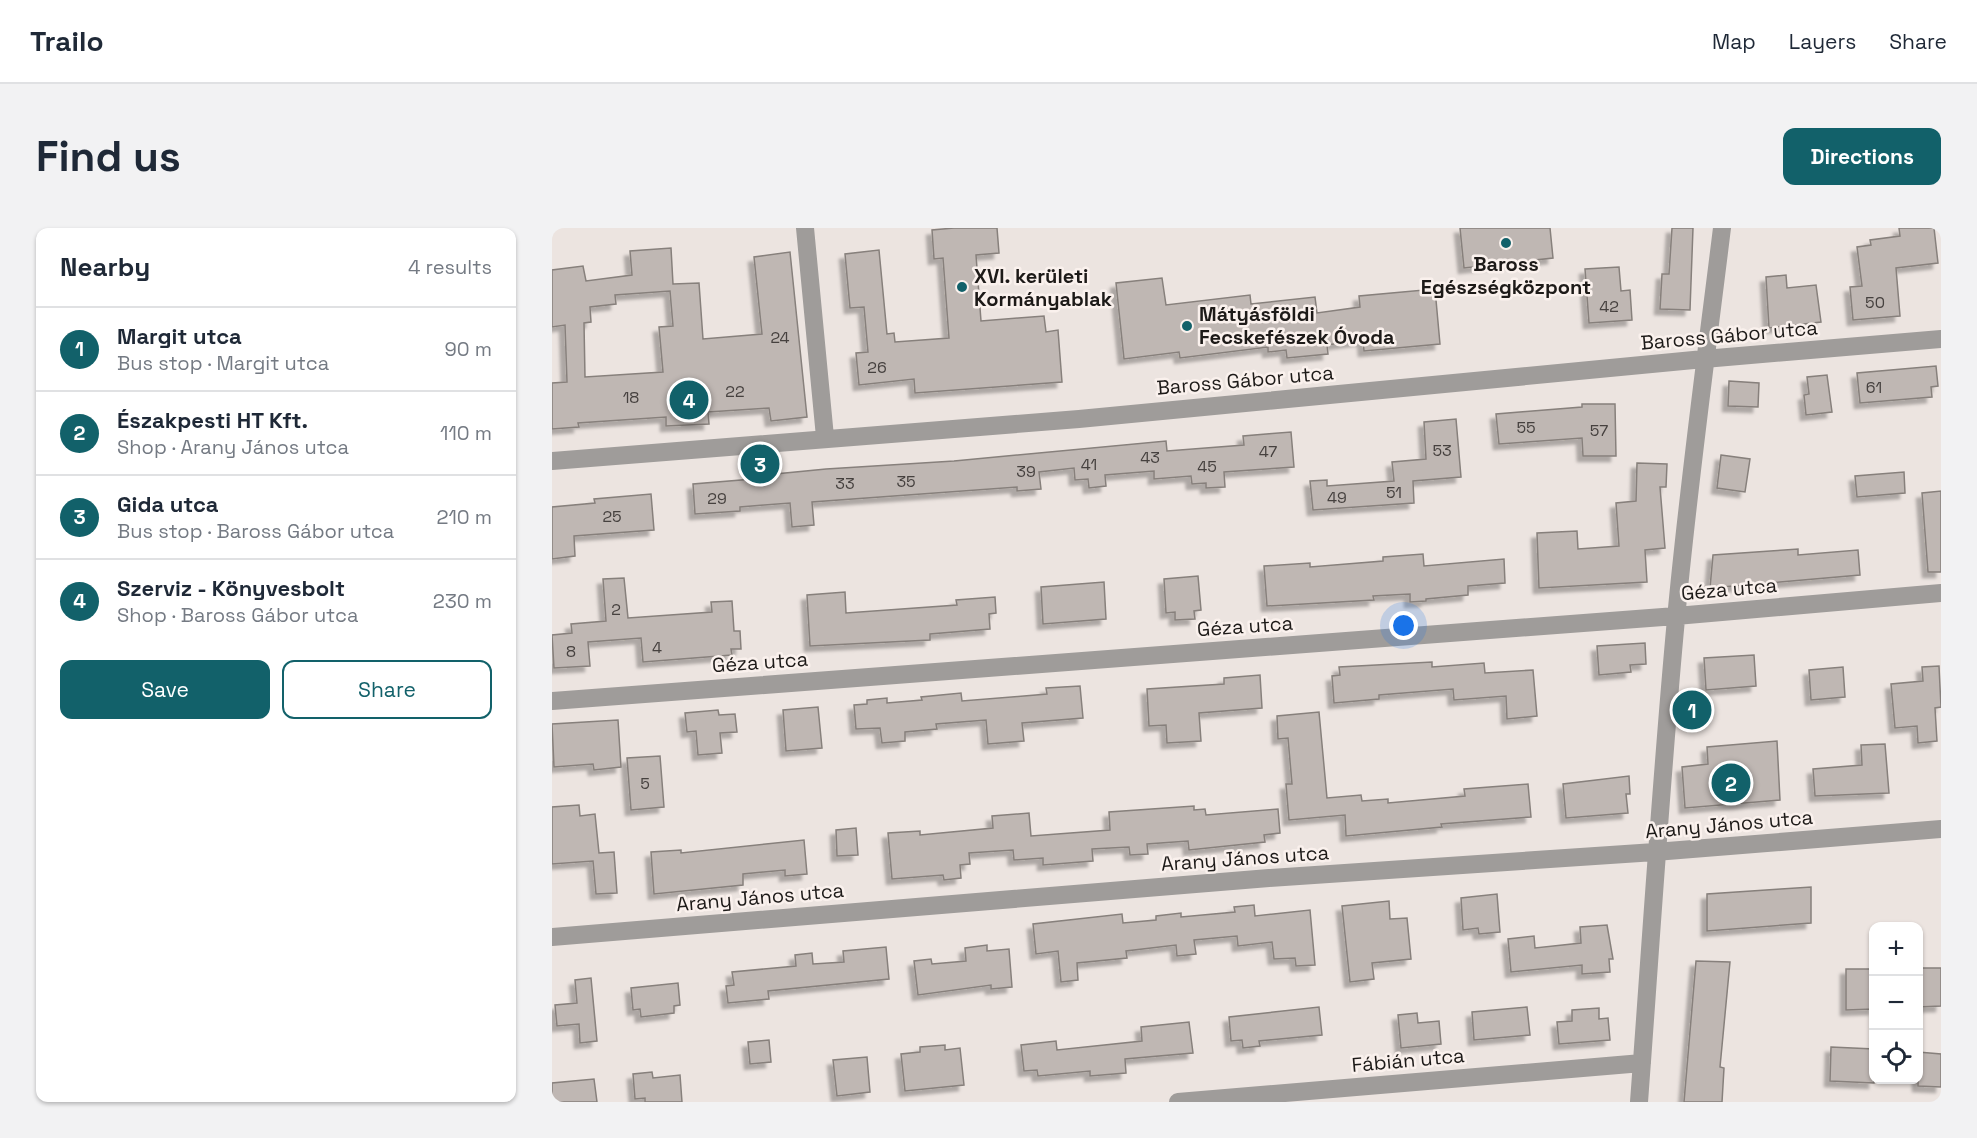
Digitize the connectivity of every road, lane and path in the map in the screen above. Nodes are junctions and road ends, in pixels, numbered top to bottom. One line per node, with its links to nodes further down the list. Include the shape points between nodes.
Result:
1 (805, 228): 5 (street)
2 (1722, 228): 4 (street)
3 (1941, 339): 4 (street, Baross Gábor utca)
4 (1704, 359): 5 (street, Baross Gábor utca, via 1090,418); 8 (street)
5 (825, 437): 6 (street, Baross Gábor utca)
6 (552, 461)
7 (1941, 593): 8 (street, Géza utca)
8 (1676, 616): 9 (street, Géza utca); 11 (street)
9 (552, 701)
10 (1941, 829): 11 (street, Arany János utca)
11 (1655, 852): 12 (street, Arany János utca, via 1269,878); 13 (street)
12 (552, 937)
13 (1642, 1063): 14 (street, Fábián utca); 15 (street)
14 (1178, 1102)
15 (1639, 1102)

